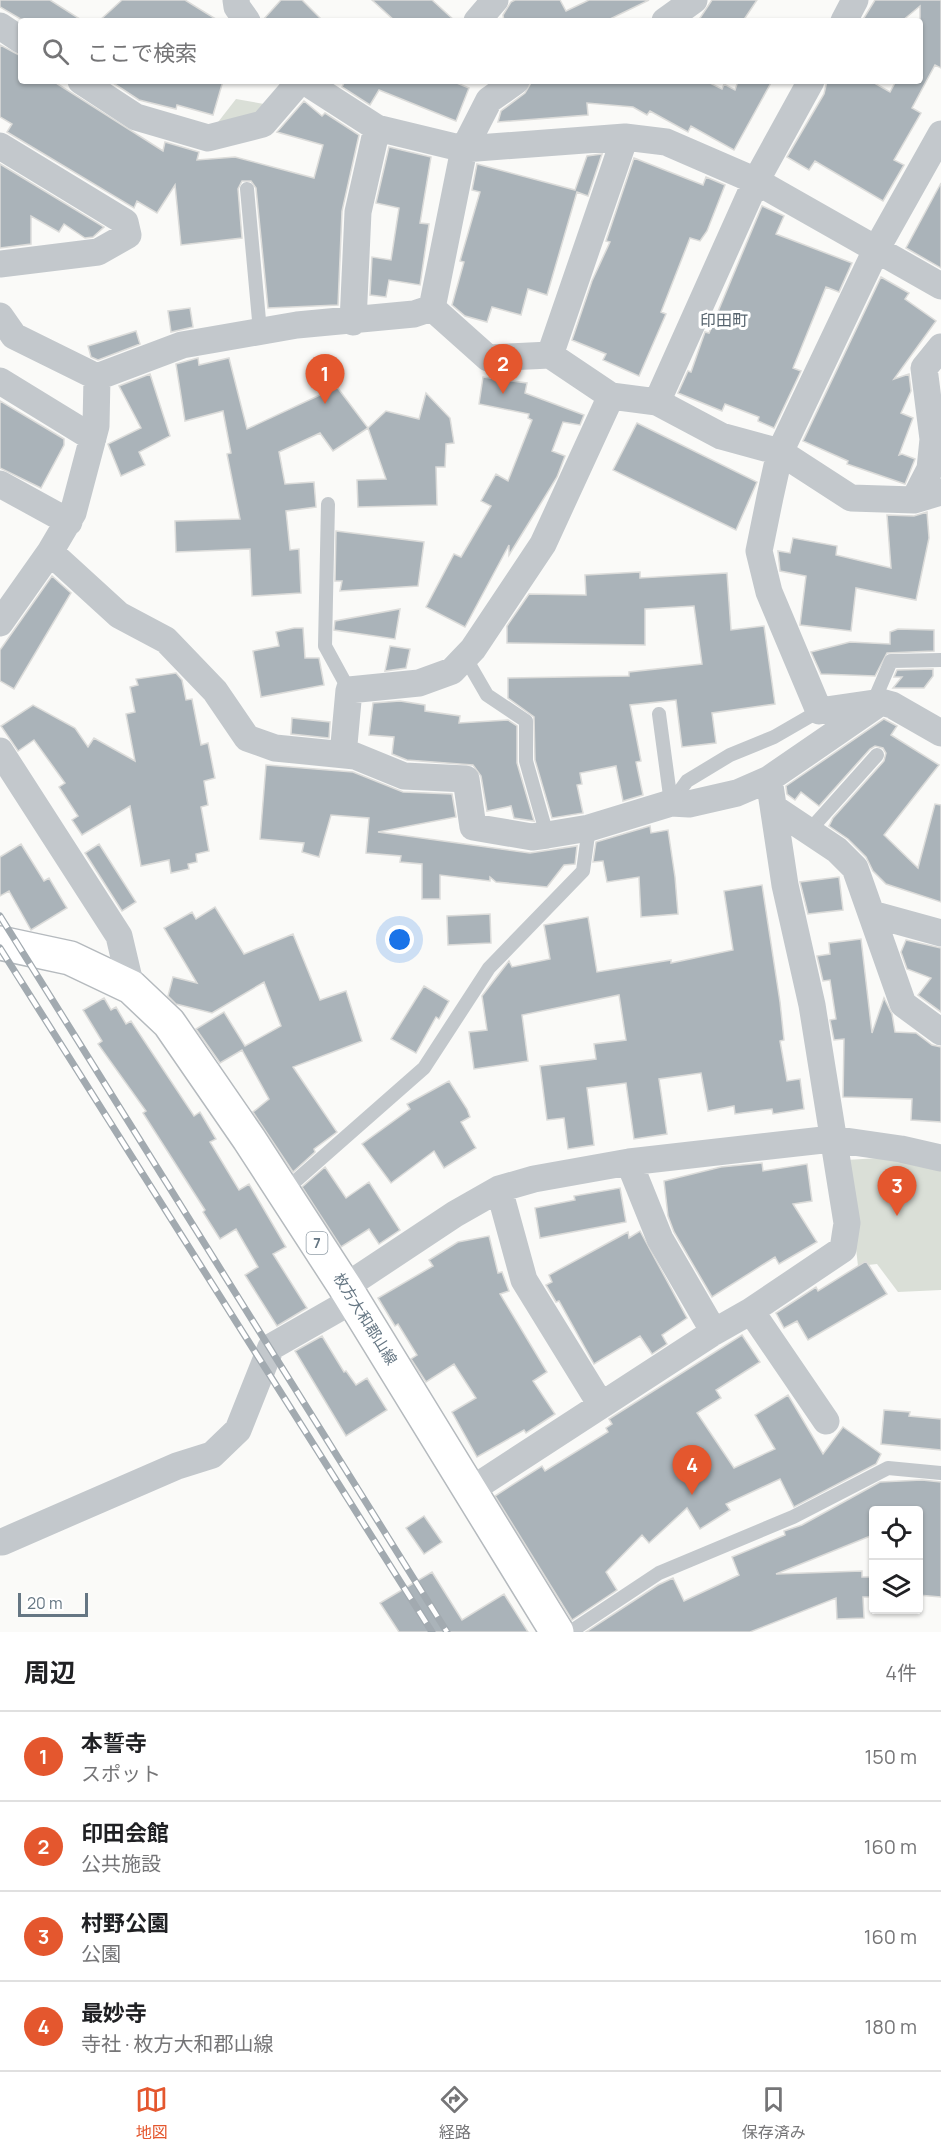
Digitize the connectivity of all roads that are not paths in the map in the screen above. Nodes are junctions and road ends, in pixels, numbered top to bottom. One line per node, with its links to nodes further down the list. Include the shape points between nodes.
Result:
1 (236, 0): 5 (street)
2 (495, 0): 6 (street)
3 (694, 0): 7 (street)
4 (855, 0): 8 (street)
5 (245, 18)
6 (480, 18)
7 (669, 18)
8 (846, 18)
9 (0, 26): 10 (street)
10 (18, 38)
11 (86, 84): 12 (street, via 136,117 208,138 263,124)
12 (299, 84)
13 (307, 84): 16 (street)
14 (511, 84): 20 (street, via 489,100)
15 (809, 84): 21 (street)
16 (377, 128): 20 (street); 28 (street, via 358,212)
17 (941, 134): 23 (street)
18 (625, 137): 20 (street); 21 (street, via 666,142); 31 (street)
19 (0, 146): 24 (street, via 125,222 128,235 98,252)
20 (464, 149): 26 (street)
21 (756, 181): 23 (street); 35 (street)
22 (247, 189): 29 (lane)
23 (876, 248): 25 (street); 37 (street)
24 (0, 264)
25 (941, 286)
26 (432, 308): 28 (street); 31 (street, via 488,358)
27 (0, 316): 32 (street, via 14,336)
28 (353, 322): 29 (street)
29 (260, 331): 32 (street, via 182,345)
30 (941, 347): 40 (street, via 924,368 933,440 930,469)
31 (550, 355): 34 (street)
32 (97, 377): 36 (street)
33 (0, 381): 36 (street)
34 (610, 396): 35 (street); 45 (street, via 543,544)
35 (657, 402): 37 (street, via 721,436)
36 (93, 438): 42 (street)
37 (780, 452): 40 (street, via 851,498); 49 (street, via 759,551 769,592)
38 (0, 484): 42 (street)
39 (941, 492): 40 (street)
40 (914, 500)
41 (328, 504): 47 (lane, via 325,646)
42 (69, 522): 43 (street)
43 (50, 552): 44 (street); 53 (street, via 119,615 166,640 215,691 247,738 275,748)
44 (0, 623)
45 (465, 657): 47 (street, via 452,671 419,683); 60 (lane, via 488,695 526,722 526,761)
46 (940, 660): 48 (lane, via 891,661)
47 (349, 690): 53 (street)
48 (877, 703): 49 (street); 51 (street, via 892,705); 55 (street)
49 (819, 711): 56 (lane, via 687,781)
50 (659, 714): 56 (lane)
51 (941, 733)
52 (0, 752): 64 (street, via 119,936)
53 (343, 755): 60 (street, via 404,776 466,779 473,827 531,837)
54 (876, 755): 59 (lane)
55 (769, 779): 56 (street, via 737,793 689,804); 57 (street)
56 (671, 803): 58 (street)
57 (774, 808): 59 (street); 66 (street, via 812,1005)
58 (589, 828): 60 (street); 70 (lane, via 583,872 489,968 424,1068)
59 (809, 831): 61 (street, via 855,868)
60 (547, 835)
61 (872, 914): 62 (street); 65 (street, via 903,1004)
62 (941, 933)
63 (0, 944): 64 (main road, 枚方大和郡山線 / 7, via 70,958)
64 (131, 987): 70 (main road, 枚方大和郡山線 / 7, via 169,1023)
65 (941, 1032)
66 (832, 1139): 67 (street); 68 (street); 72 (street, via 847,1223 843,1248)
67 (941, 1158)
68 (629, 1162): 69 (street); 73 (street, via 660,1239)
69 (500, 1189): 71 (street, via 455,1214); 74 (street, via 524,1280)
70 (283, 1192): 71 (main road, 枚方大和郡山線 / 7)
71 (349, 1293): 77 (main road, 枚方大和郡山線 / 7); 78 (street, via 271,1347 238,1430 212,1455)
72 (752, 1311): 73 (street); 75 (street)
73 (714, 1332): 74 (street)
74 (601, 1405): 77 (street)
75 (826, 1421)
76 (941, 1473): 80 (lane, via 888,1468 793,1517 659,1573)
77 (471, 1490): 79 (main road, 枚方大和郡山線 / 7)
78 (2, 1542)
79 (557, 1632)
80 (570, 1632)

